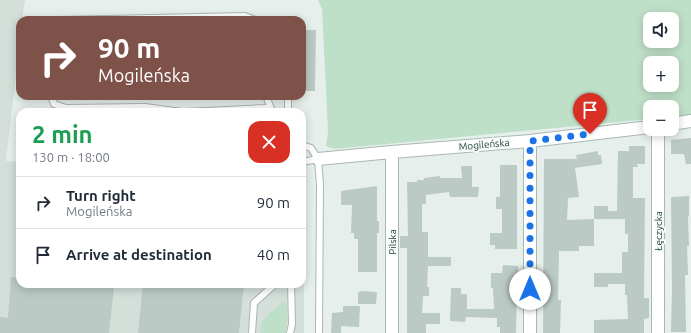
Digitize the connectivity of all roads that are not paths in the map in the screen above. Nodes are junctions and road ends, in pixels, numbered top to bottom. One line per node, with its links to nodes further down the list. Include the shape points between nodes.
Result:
1 (52, 100): 2 (lane, via 54,104)
2 (66, 108)
3 (66, 108): 4 (lane)
4 (153, 108)
5 (691, 121): 6 (street)
6 (679, 123)
7 (643, 128): 9 (street, Mogileńska)
8 (658, 136): 21 (street, Łęczycka)
9 (530, 141): 11 (street, Mogileńska); 20 (street)
10 (306, 146): 12 (lane, via 311,148)
11 (392, 152): 12 (street, Mogileńska); 19 (street, Pilska)
12 (318, 159): 13 (lane); 18 (lane)
13 (306, 161)
14 (271, 288): 16 (lane, via 254,303)
15 (291, 288): 17 (lane)
16 (252, 333)
17 (290, 333)
18 (319, 333)
19 (392, 333)
20 (530, 333)
21 (658, 333)

